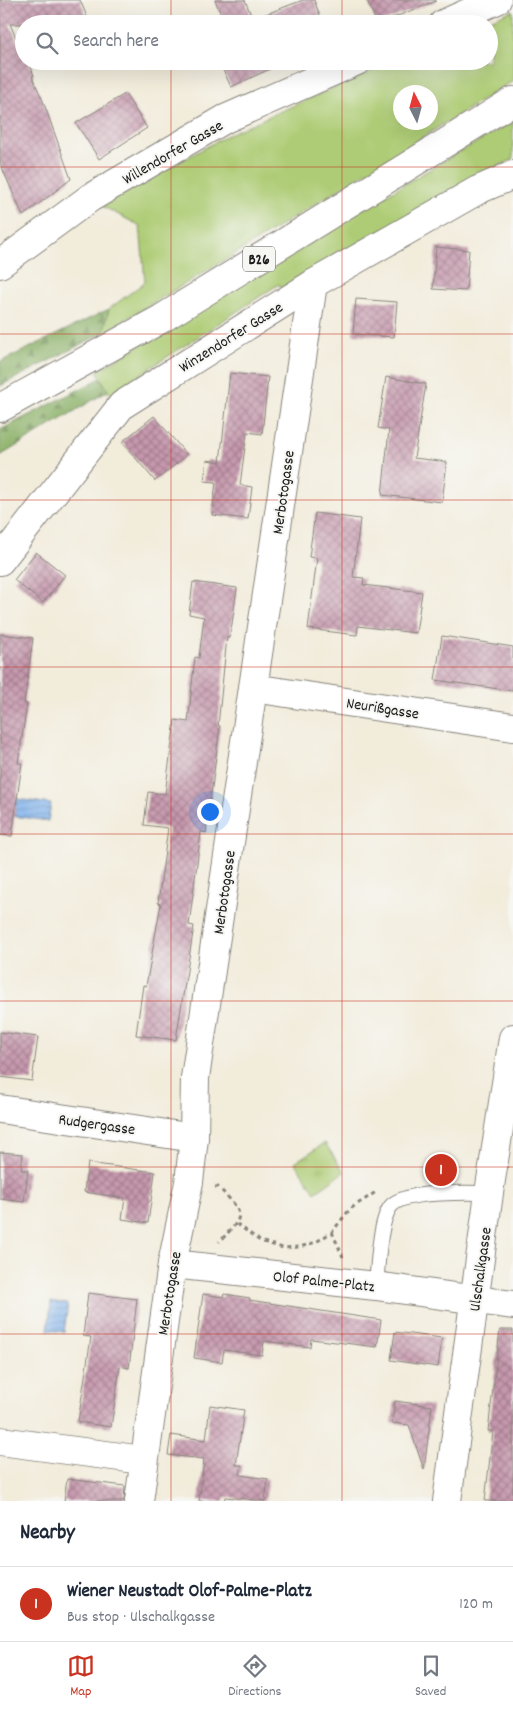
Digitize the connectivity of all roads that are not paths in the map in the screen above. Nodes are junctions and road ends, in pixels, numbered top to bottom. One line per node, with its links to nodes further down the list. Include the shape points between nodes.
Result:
1 (497, 0): 2 (street)
2 (463, 15)
3 (337, 70): 6 (street, Willendorfer Gasse, via 225,119 90,198)
4 (513, 101): 8 (street, B26, via 162,319)
5 (513, 175): 7 (street, Winzendorfer Gasse, via 478,190)
6 (0, 264)
7 (313, 284): 9 (street, Winzendorfer Gasse, via 122,405); 10 (street, Merbotogasse)
8 (0, 408)
9 (0, 561)
10 (253, 688): 11 (street, Neurißgasse); 14 (street, Merbotogasse, via 195,1078)
11 (513, 727)
12 (513, 1038): 15 (street, Ulschalkgasse)
13 (0, 1109): 14 (street, Rudgergasse)
14 (194, 1138): 16 (street, Merbotogasse, via 189,1182)
15 (489, 1193): 17 (lane, via 409,1197 392,1206 383,1224); 18 (street, Ulschalkgasse)
16 (172, 1264): 17 (street, Olof Palme-Platz); 21 (street, Merbotogasse)
17 (376, 1286): 18 (street, Olof Palme-Platz)
18 (475, 1299): 19 (street, Olof Palme-Platz); 23 (street, Ulschalkgasse)
19 (513, 1305)
20 (0, 1441): 21 (street)
21 (143, 1460): 22 (street, Merbotogasse)
22 (138, 1501)
23 (447, 1501)

